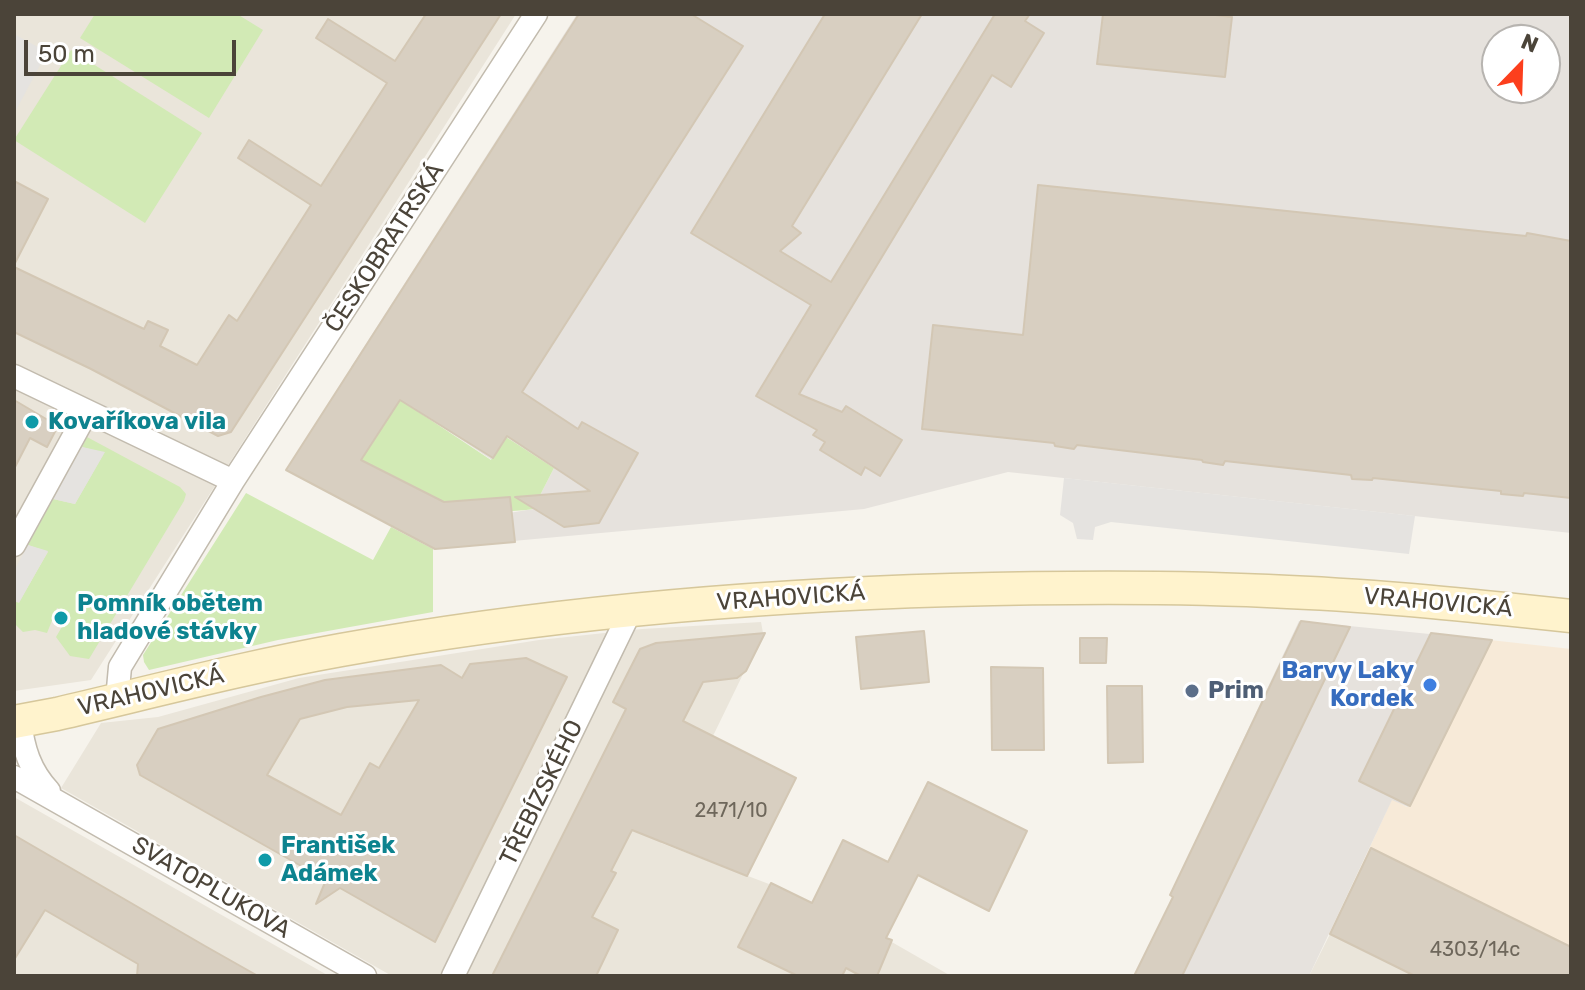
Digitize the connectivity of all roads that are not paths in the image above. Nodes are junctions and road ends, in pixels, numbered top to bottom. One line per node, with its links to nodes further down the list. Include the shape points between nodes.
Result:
1 (536, 14): 4 (street, ČESKOBRATRSKÁ)
2 (14, 376): 3 (street)
3 (87, 412): 4 (street); 5 (street)
4 (233, 481): 8 (street, ČESKOBRATRSKÁ, via 120,667)
5 (14, 545)
6 (631, 610): 7 (street, VRAHOVICKÁ, via 864,593 1153,587 1288,591); 8 (street, VRAHOVICKÁ, via 339,650); 13 (street, TŘEBÍZSKÉHO)
7 (1571, 616)
8 (117, 700): 9 (street, VRAHOVICKÁ)
9 (17, 722): 11 (street, SVATOPLUKOVA, via 29,762)
10 (14, 777): 11 (street, SVATOPLUKOVA)
11 (58, 801): 12 (street, SVATOPLUKOVA)
12 (365, 976)
13 (453, 976)

